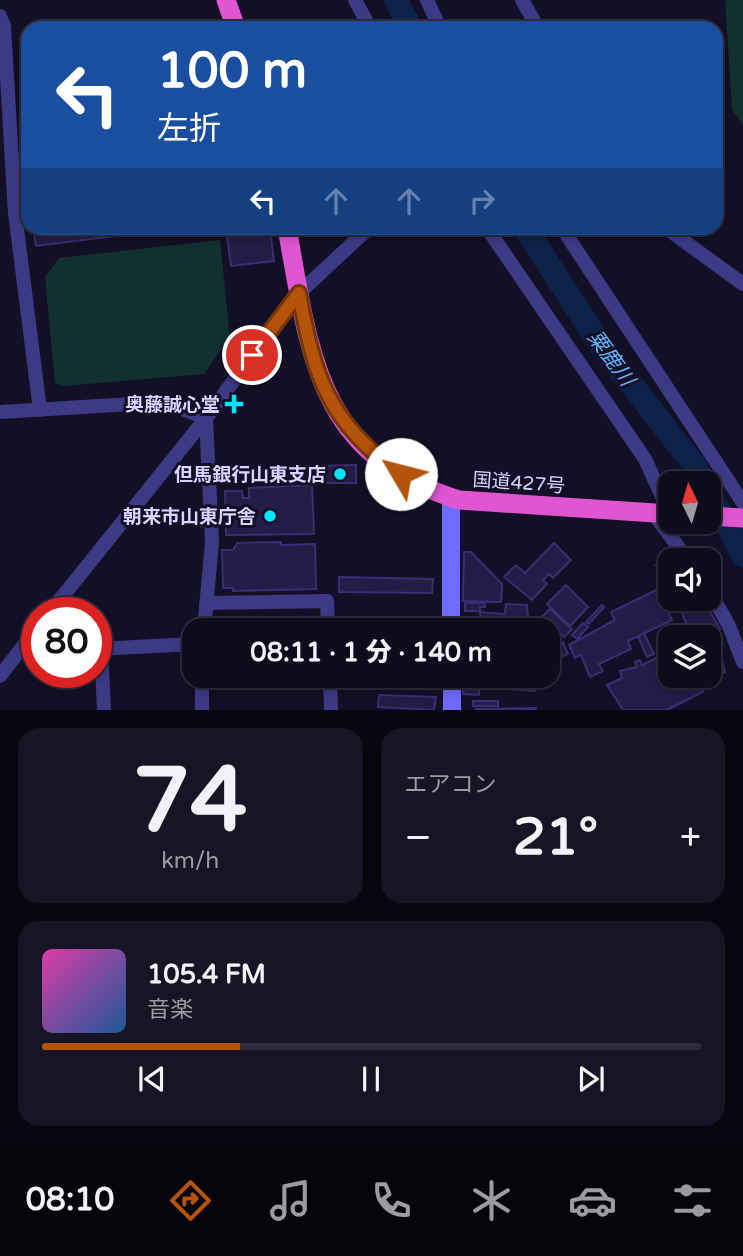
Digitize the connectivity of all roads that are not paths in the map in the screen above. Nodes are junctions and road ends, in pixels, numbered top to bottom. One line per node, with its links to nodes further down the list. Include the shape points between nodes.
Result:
1 (226, 0): 6 (highway)
2 (355, 0): 7 (street)
3 (428, 0): 8 (street)
4 (522, 0): 9 (street)
5 (0, 16): 10 (street)
6 (234, 21)
7 (366, 21)
8 (436, 21)
9 (534, 21)
10 (3, 67): 11 (street)
11 (4, 113): 19 (street)
12 (288, 235): 18 (highway, 国道427号)
13 (361, 235): 18 (street)
14 (492, 235): 23 (street, via 645,459)
15 (567, 235): 24 (street)
16 (676, 235): 17 (street)
17 (743, 284)
18 (299, 293): 21 (street); 22 (highway, 国道427号, via 316,372 350,430 401,474)
19 (40, 410): 20 (street); 21 (street, via 164,402)
20 (0, 412)
21 (206, 418): 28 (street); 29 (street, via 212,542)
22 (451, 497): 25 (highway, 国道427号, via 492,504); 33 (main road)
23 (658, 497)
24 (743, 503)
25 (658, 514)
26 (721, 517): 27 (highway)
27 (743, 518)
28 (62, 597)
29 (206, 603): 31 (street); 32 (street, via 327,601)
30 (721, 611): 37 (street)
31 (205, 618)
32 (328, 618)
33 (452, 618)
34 (182, 645): 35 (street)
35 (112, 648)
36 (21, 649): 38 (street)
37 (743, 662)
38 (0, 676)
39 (103, 688): 43 (street)
40 (202, 688): 44 (street)
41 (330, 688): 45 (street)
42 (452, 688): 46 (main road)
43 (104, 710)
44 (202, 710)
45 (331, 710)
46 (452, 710)

